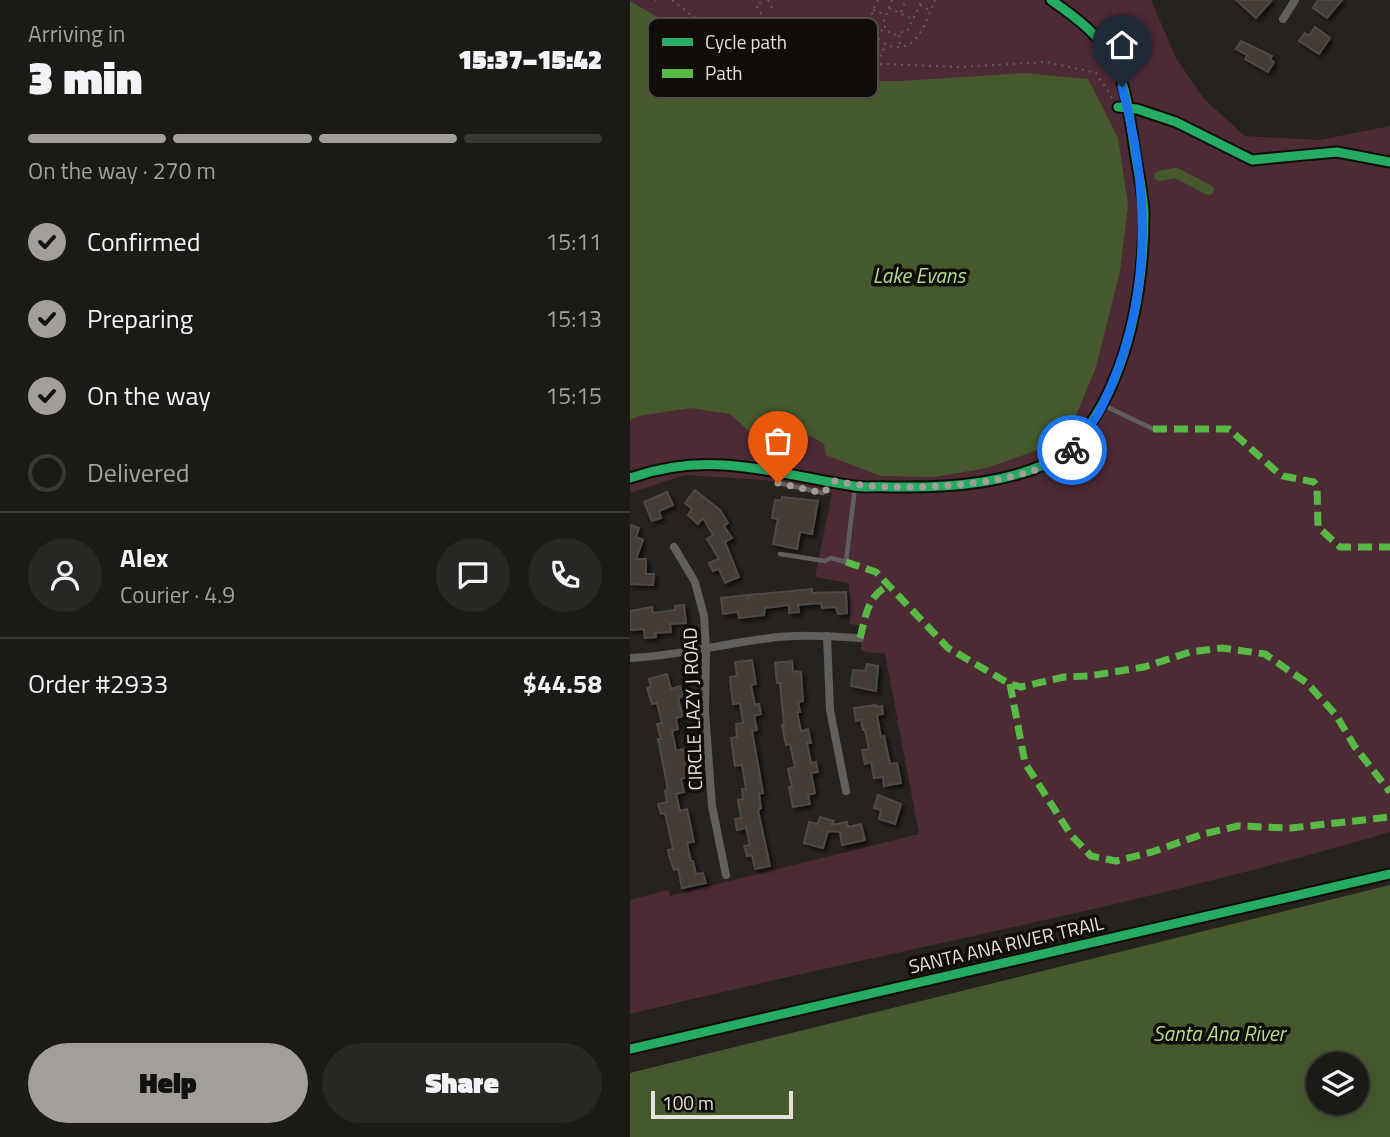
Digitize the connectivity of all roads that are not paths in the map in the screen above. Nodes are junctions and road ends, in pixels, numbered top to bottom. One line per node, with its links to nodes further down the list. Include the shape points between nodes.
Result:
1 (1051, 0): 4 (street, via 1100,40 1116,67 1144,211 1141,278 1129,338)
2 (1295, 0): 3 (street)
3 (1283, 19)
4 (1103, 405): 5 (lane); 9 (street, via 1070,453 1036,469 937,488)
5 (1153, 429)
6 (774, 470): 7 (street, via 705,463); 8 (street); 8 (lane, via 778,483 823,493)
7 (630, 478)
8 (835, 481): 9 (street)
9 (856, 486): 11 (lane, via 846,562)
10 (674, 547): 14 (street, CIRCLE LAZY J ROAD, via 695,582)
11 (780, 554)
12 (827, 636): 13 (street); 14 (street, via 765,638); 16 (street, via 830,710)
13 (860, 638)
14 (706, 649): 15 (street); 17 (street, CIRCLE LAZY J ROAD, via 712,806)
15 (630, 658)
16 (846, 791)
17 (726, 875)

